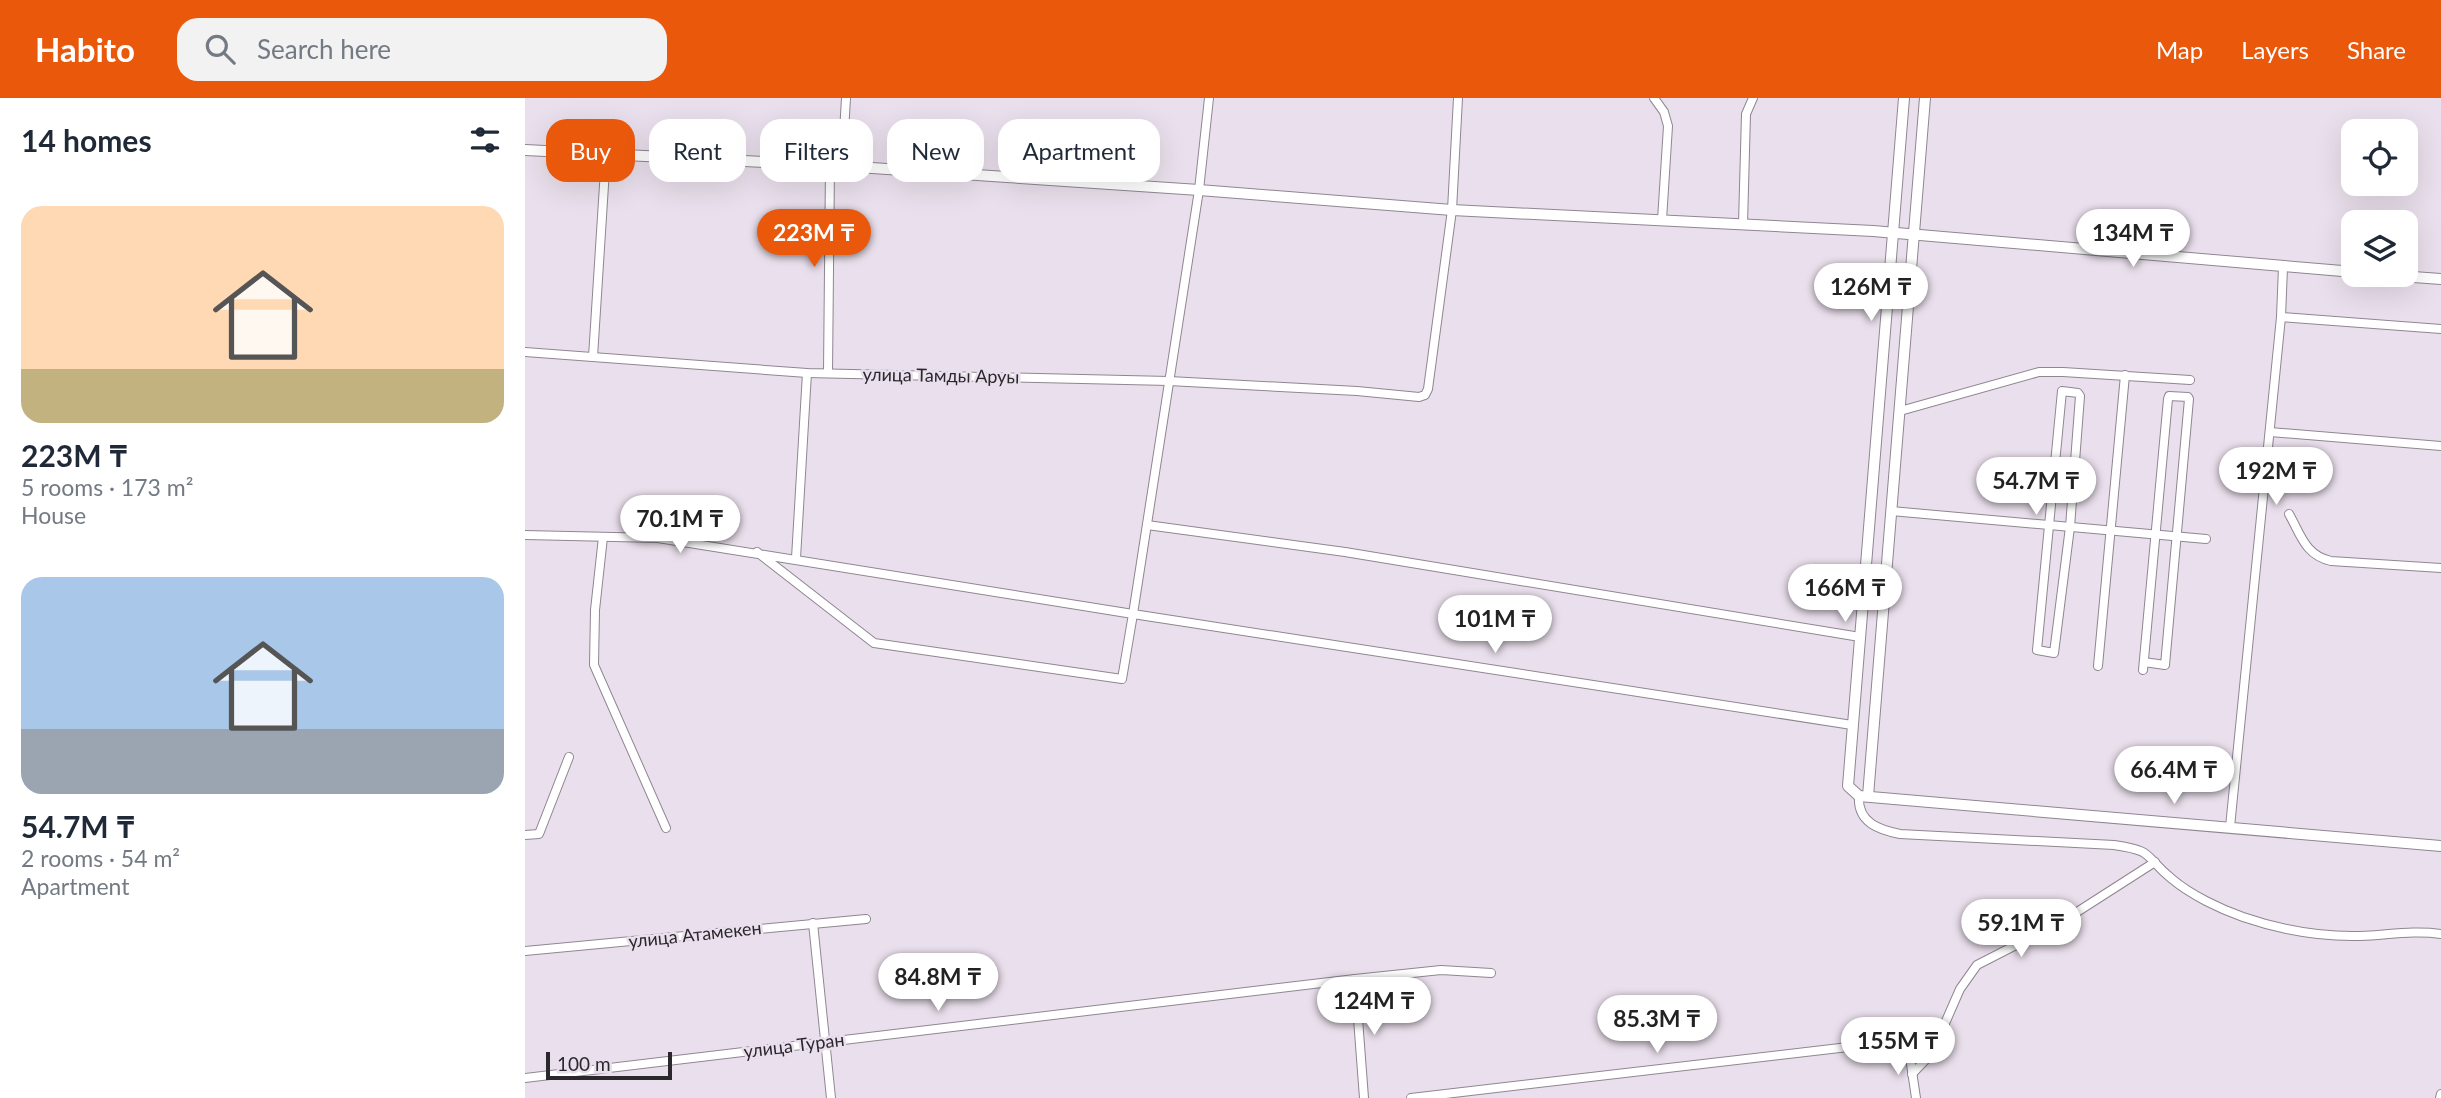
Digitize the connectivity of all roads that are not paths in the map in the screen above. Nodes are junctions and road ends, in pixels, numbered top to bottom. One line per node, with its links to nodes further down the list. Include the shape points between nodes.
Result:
1 (846, 98): 8 (street)
2 (1209, 98): 16 (street)
3 (1458, 98): 17 (street)
4 (1654, 98): 19 (street, via 1668,126)
5 (1753, 98): 20 (street, via 1746,114)
6 (1904, 98): 18 (street)
7 (1925, 98): 23 (street)
8 (845, 119)
9 (525, 150): 10 (street)
10 (546, 151)
11 (635, 156): 12 (street)
12 (760, 162)
13 (873, 168): 16 (street)
14 (604, 182): 32 (street)
15 (830, 182): 34 (street)
16 (1199, 190): 17 (street); 37 (street)
17 (1452, 210): 19 (street); 37 (street, улица Тамды Аруы, via 1425,395)
18 (1895, 213): 21 (street); 22 (street)
19 (1662, 220): 20 (street)
20 (1743, 224): 21 (street)
21 (1873, 232): 22 (street); 24 (street, via 1888,242)
22 (1894, 233): 23 (street); 24 (street)
23 (1915, 234): 25 (street); 38 (street)
24 (1892, 252): 56 (street)
25 (2283, 267): 26 (street); 29 (street)
26 (2341, 271)
27 (2418, 277): 28 (street)
28 (2441, 279)
29 (2281, 317): 30 (street); 39 (street)
30 (2441, 329)
31 (525, 352): 32 (street, улица Тамды Аруы)
32 (593, 357): 33 (street, улица Тамды Аруы)
33 (807, 373): 34 (street, улица Тамды Аруы); 53 (street)
34 (828, 373): 37 (street, улица Тамды Аруы)
35 (2125, 375): 36 (street); 38 (street, via 2039,372); 46 (street)
36 (2190, 380)
37 (1169, 381): 43 (street)
38 (1900, 411): 41 (street)
39 (2270, 432): 40 (street); 61 (street)
40 (2441, 446)
41 (1891, 511): 44 (street); 60 (street)
42 (2289, 514): 54 (street, via 2318,558)
43 (1147, 525): 55 (street); 56 (street, via 1345,552)
44 (2050, 525): 45 (street); 45 (street, via 2038,652 2056,652); 45 (street, via 2062,391 2080,396)
45 (2070, 527): 46 (street)
46 (2111, 531): 47 (street); 57 (street)
47 (2155, 534): 49 (street); 49 (street, via 2144,666 2165,665); 49 (street, via 2168,399 2187,397)
48 (525, 535): 50 (street)
49 (2176, 536): 51 (street)
50 (603, 537): 52 (street, via 658,538); 62 (street, via 594,665)
51 (2206, 539)
52 (757, 552): 53 (street); 55 (street, via 874,643 1122,679)
53 (796, 558): 55 (street)
54 (2441, 568)
55 (1133, 614): 58 (street)
56 (1860, 637): 58 (street)
57 (2098, 666)
58 (1852, 725): 60 (street, via 1848,786)
59 (569, 757): 63 (street, via 542,828 538,834)
60 (1864, 796): 61 (street); 65 (street, via 1859,803 1874,828 1900,834 2114,845 2139,848)
61 (2230, 827): 64 (street)
62 (666, 828)
63 (525, 835)
64 (2441, 845)
65 (2155, 862): 68 (street, via 2172,880 2204,898 2281,929 2360,936 2420,931); 73 (street, via 2063,921 1977,965 1960,989 1932,1053)
66 (866, 919): 67 (street, улица Атамекен)
67 (813, 923): 69 (street, улица Атамекен); 72 (street)
68 (2441, 934)
69 (525, 951)
70 (1491, 973): 71 (street, улица Туран, via 1441,970)
71 (1355, 979): 72 (street, улица Туран); 76 (street)
72 (824, 1042): 74 (street, улица Туран); 75 (street)
73 (1912, 1074): 77 (street, via 1909,1051 1891,1042); 78 (street)
74 (525, 1078)
75 (831, 1098)
76 (1364, 1098)
77 (1411, 1098)
78 (1916, 1098)

